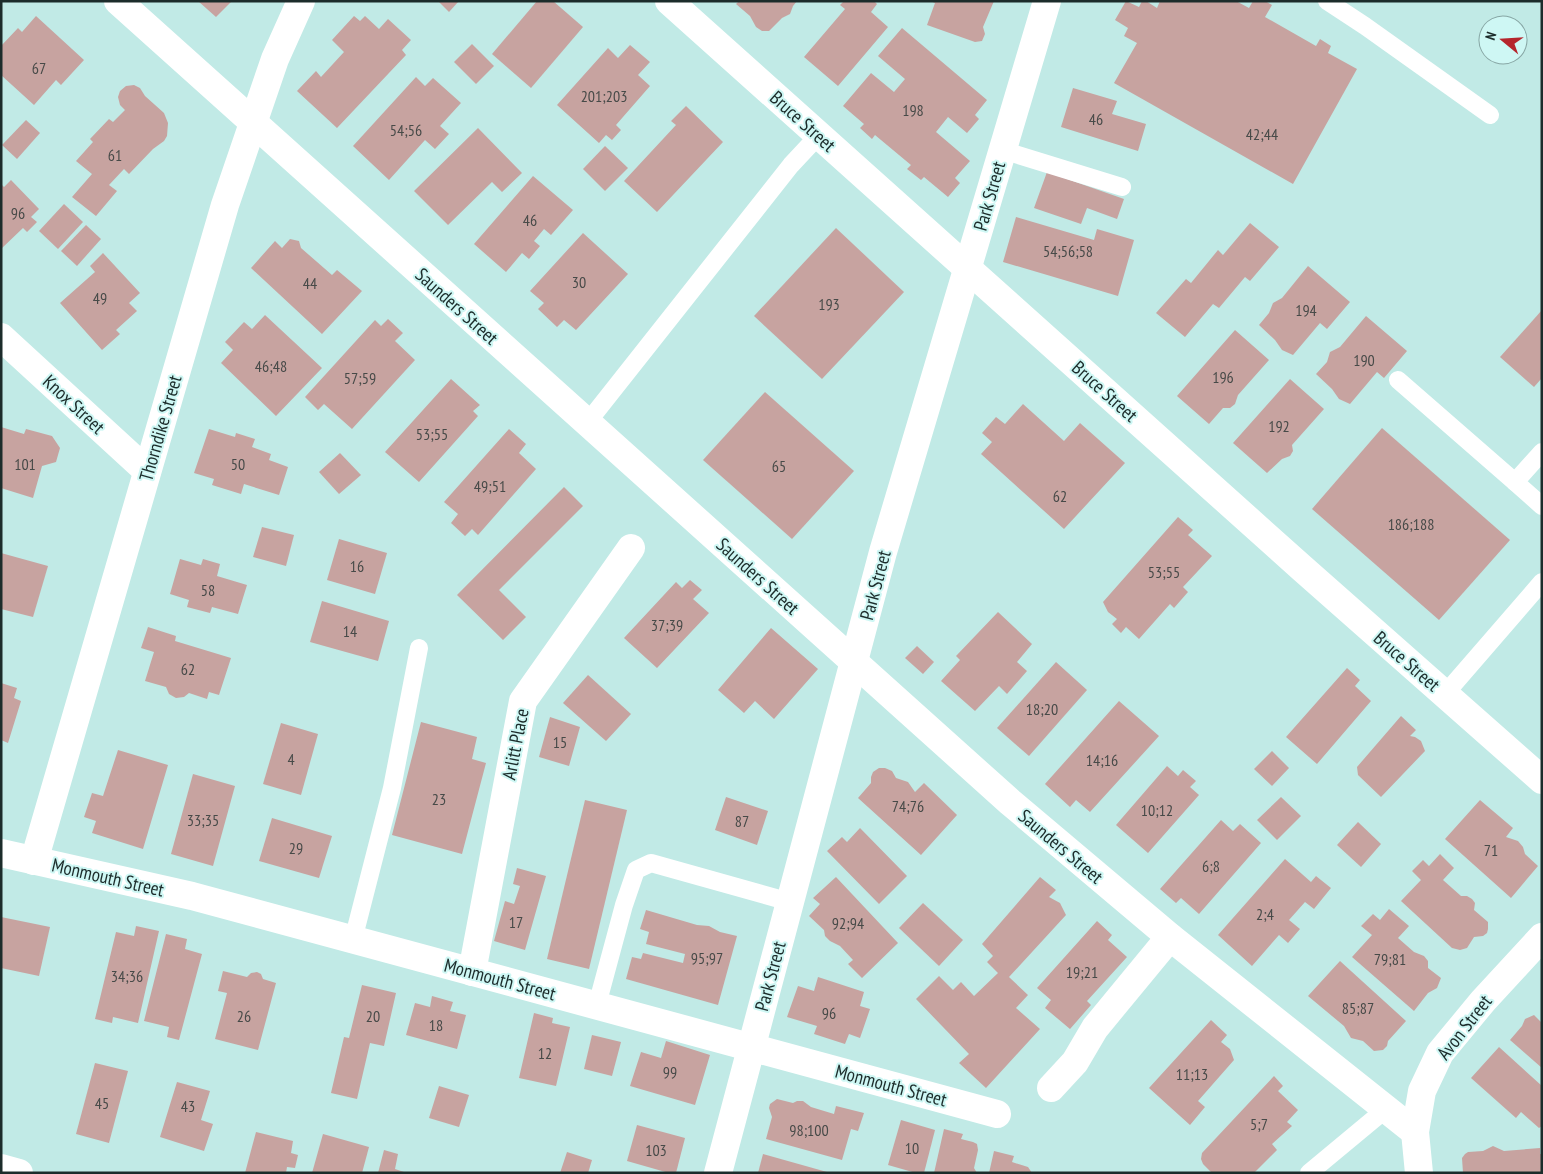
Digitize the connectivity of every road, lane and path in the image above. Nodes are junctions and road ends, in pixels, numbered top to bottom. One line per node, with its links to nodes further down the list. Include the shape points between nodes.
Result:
1 (118, 1): 7 (street, Saunders Street)
2 (301, 1): 7 (street, Thorndike Street, via 275,59)
3 (669, 1): 8 (street, Bruce Street)
4 (1047, 1): 9 (street, Park Street)
5 (1327, 1): 6 (lane)
6 (1490, 115)
7 (253, 122): 14 (street, Saunders Street); 16 (street, Thorndike Street)
8 (819, 135): 11 (street, Bruce Street); 14 (lane, via 791,165)
9 (1002, 150): 10 (lane); 11 (street, Park Street)
10 (1122, 186)
11 (967, 268): 22 (street, Park Street); 23 (street, Bruce Street)
12 (1, 337): 16 (street, Knox Street)
13 (1398, 380): 17 (lane)
14 (587, 423): 22 (street, Saunders Street)
15 (1542, 452): 17 (lane)
16 (147, 472): 26 (street, Thorndike Street)
17 (1515, 482): 18 (lane)
18 (1542, 506)
19 (631, 548): 31 (street, Arlitt Place, via 523,701)
20 (1542, 582): 23 (lane)
21 (419, 648): 30 (lane, via 392,788)
22 (854, 662): 27 (street, Park Street); 28 (street, Saunders Street, via 1010,802)
23 (1444, 694): 24 (street, Bruce Street)
24 (1542, 780)
25 (1, 853): 26 (street, Monmouth Street)
26 (34, 860): 30 (street, Monmouth Street, via 192,896)
27 (790, 902): 32 (lane, via 651,863 636,870); 33 (street, Park Street)
28 (1170, 937): 34 (street, via 1095,1028 1075,1062); 35 (street, Saunders Street)
29 (1542, 937): 37 (street, Avon Street, via 1440,1053 1422,1091)
30 (353, 940): 31 (street, Monmouth Street)
31 (472, 972): 32 (street, Monmouth Street)
32 (597, 1005): 33 (street, Monmouth Street)
33 (752, 1047): 36 (street, Monmouth Street); 40 (street, Park Street)
34 (1050, 1088)
35 (1386, 1109): 37 (street, Saunders Street); 41 (lane)
36 (997, 1114)
37 (1415, 1132): 42 (street, Avon Street)
38 (1, 1168): 39 (street)
39 (19, 1173)
40 (718, 1173)
41 (1308, 1173)
42 (1419, 1173)

